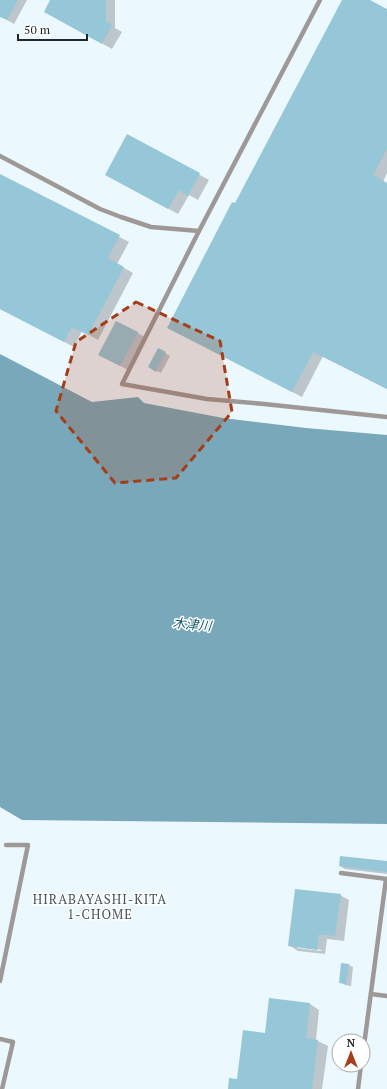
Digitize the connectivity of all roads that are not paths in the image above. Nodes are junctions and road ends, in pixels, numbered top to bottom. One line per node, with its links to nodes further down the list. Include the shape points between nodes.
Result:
1 (320, 0): 3 (lane)
2 (0, 156): 3 (lane, via 100,209 121,217 151,227)
3 (199, 231): 4 (lane, via 122,384 207,399)
4 (387, 417)
5 (6, 845): 8 (lane, via 28,845)
6 (341, 873): 7 (lane)
7 (387, 879): 9 (lane)
8 (0, 981)
9 (371, 994): 10 (lane); 11 (lane)
10 (387, 996)
11 (366, 1033)
12 (0, 1039): 14 (lane, via 13,1042)
13 (360, 1073): 15 (lane)
14 (2, 1089)
15 (358, 1089)

